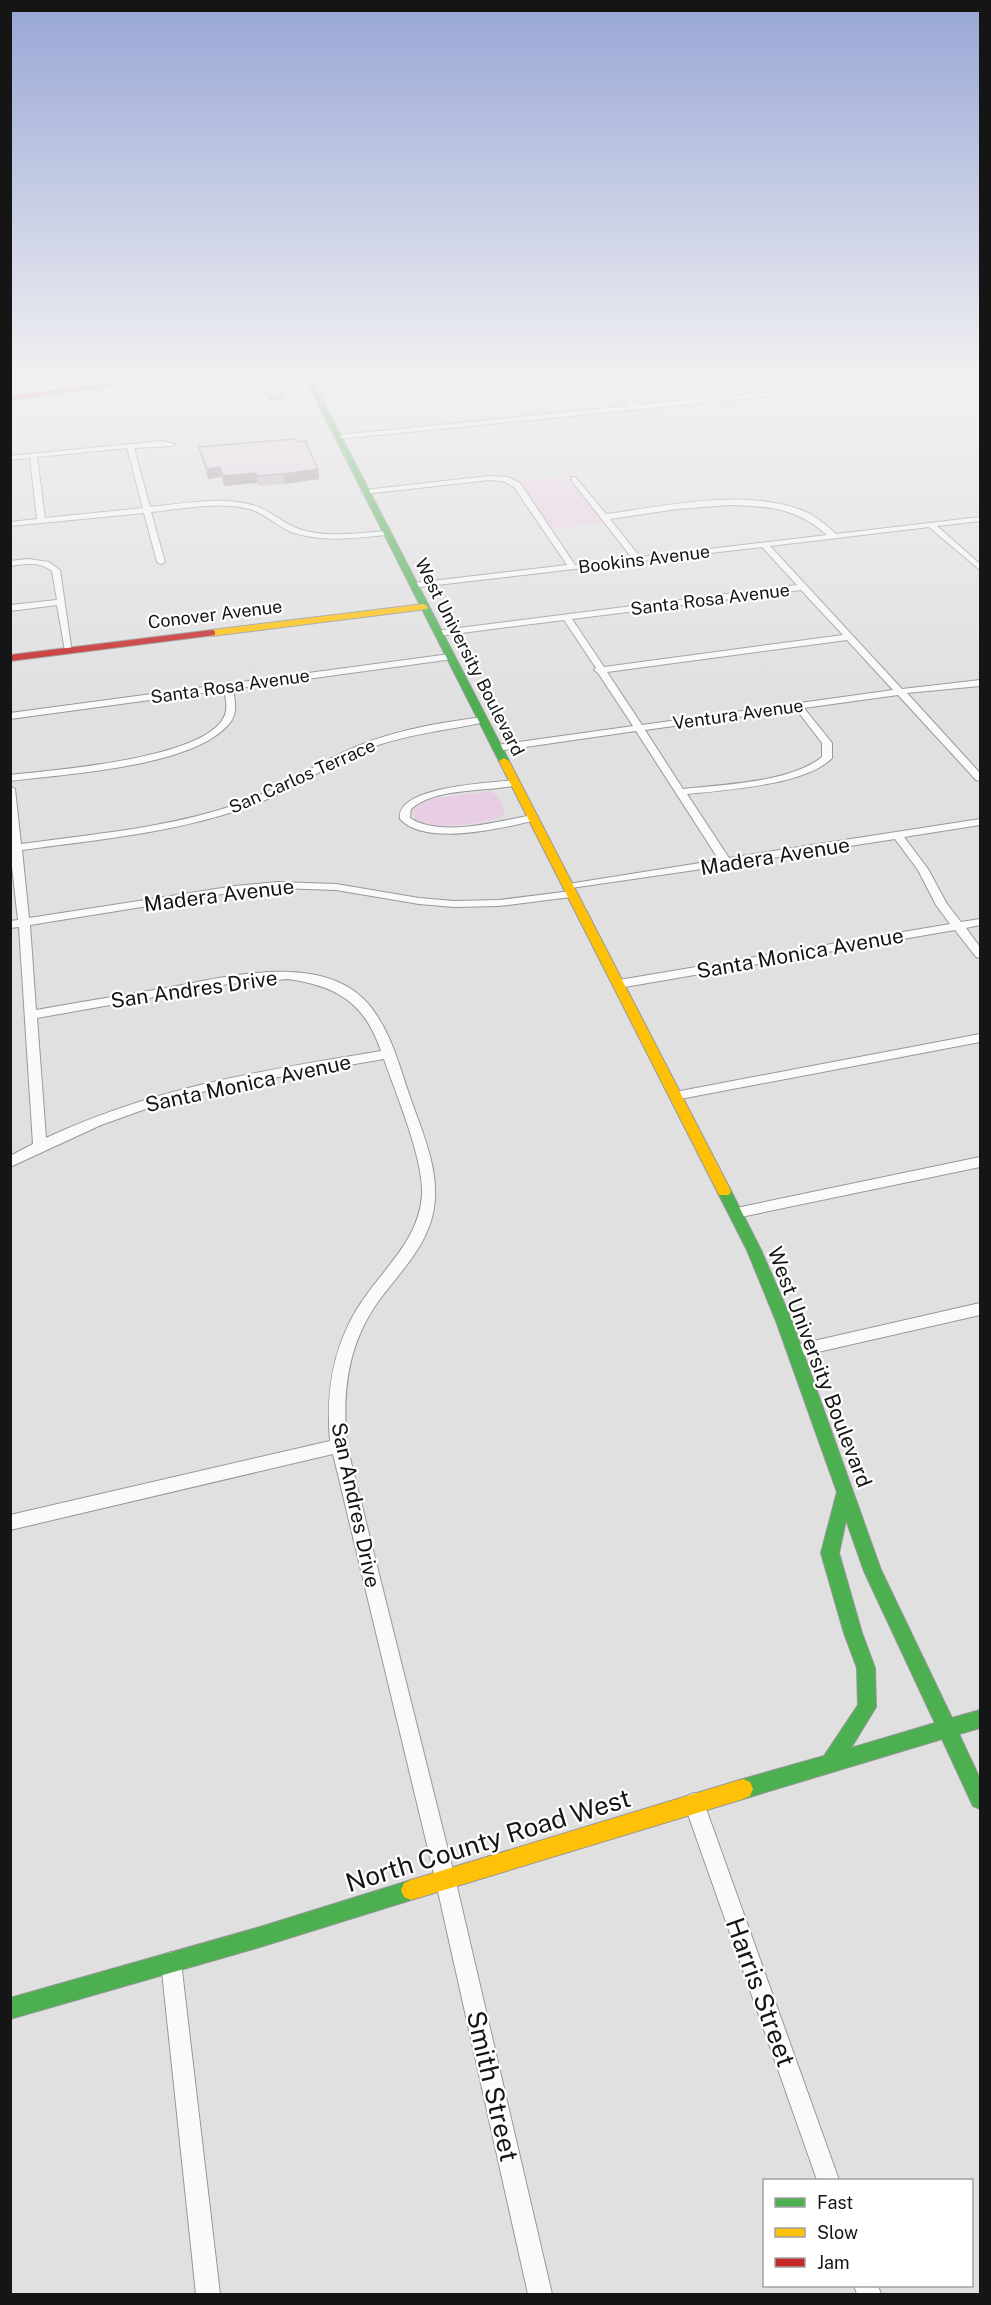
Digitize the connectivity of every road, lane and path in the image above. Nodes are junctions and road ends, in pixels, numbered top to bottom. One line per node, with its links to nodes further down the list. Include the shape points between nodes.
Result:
1 (37, 486): 11 (street)
2 (141, 486): 8 (street)
3 (362, 486): 7 (main road, West University Boulevard)
4 (432, 486): 7 (street)
5 (517, 486): 20 (street)
6 (580, 486): 9 (street)
7 (365, 492): 14 (main road, West University Boulevard)
8 (148, 508): 11 (street); 14 (street, via 236,504 264,512 309,534 345,537); 18 (street)
9 (604, 517): 15 (street, via 709,505 759,504 801,513); 17 (street)
10 (981, 519): 13 (street, Bookins Avenue)
11 (41, 520): 12 (street)
12 (10, 524)
13 (931, 525): 15 (street, Bookins Avenue); 21 (street)
14 (386, 533): 22 (main road, West University Boulevard)
15 (835, 537): 16 (street, Bookins Avenue)
16 (764, 545): 17 (street, Bookins Avenue); 23 (street)
17 (638, 560): 20 (street, Bookins Avenue)
18 (161, 562)
19 (10, 564): 24 (street, via 38,562 53,567)
20 (573, 568): 22 (street, Bookins Avenue)
21 (981, 568)
22 (414, 585): 25 (main road, West University Boulevard)
23 (803, 587): 27 (street, Santa Rosa Avenue); 29 (street)
24 (61, 602): 26 (street); 30 (street)
25 (424, 607): 28 (main road, West University Boulevard); 30 (main road, Conover Avenue)
26 (10, 608)
27 (567, 617): 28 (street, Santa Rosa Avenue); 33 (street)
28 (438, 633): 31 (main road, West University Boulevard)
29 (850, 637): 33 (street); 36 (street)
30 (69, 651): 32 (main road, Conover Avenue)
31 (450, 657): 35 (street, Santa Rosa Avenue); 39 (main road, West University Boulevard)
32 (10, 658)
33 (599, 670): 40 (street)
34 (981, 683): 36 (street, Ventura Avenue)
35 (228, 686): 38 (street, Santa Rosa Avenue); 42 (street, via 232,707 226,723 191,747 153,757)
36 (900, 692): 37 (street, Ventura Avenue); 43 (street)
37 (798, 706): 40 (street, Ventura Avenue); 46 (street, via 829,748 827,758 819,766 795,774)
38 (10, 716)
39 (482, 720): 41 (main road, West University Boulevard); 50 (street, San Carlos Terrace, via 413,731 370,744 242,806 201,818)
40 (638, 729): 41 (street, Ventura Avenue); 46 (street)
41 (497, 748): 44 (main road, West University Boulevard)
42 (10, 778)
43 (981, 778)
44 (514, 783): 47 (main road, West University Boulevard); 47 (street, via 424,796 408,805 405,819 419,828 440,831)
45 (10, 789): 50 (street)
46 (680, 792): 51 (street)
47 (533, 818): 52 (main road, West University Boulevard)
48 (981, 822): 49 (street, Madera Avenue)
49 (898, 836): 51 (street, Madera Avenue); 56 (street)
50 (15, 848): 54 (street)
51 (727, 864): 52 (street, Madera Avenue)
52 (570, 891): 54 (street, Madera Avenue, via 510,902 454,904 336,887 278,885); 58 (main road, West University Boulevard)
53 (981, 922): 56 (street, Santa Monica Avenue)
54 (24, 923): 55 (street, Madera Avenue); 59 (street)
55 (10, 926)
56 (958, 926): 57 (street); 58 (street, Santa Monica Avenue)
57 (981, 954)
58 (619, 984): 62 (main road, West University Boulevard)
59 (29, 1015): 61 (street, San Andres Drive, via 253,977 294,975 330,983 355,996 373,1016); 63 (street)
60 (981, 1038): 62 (street)
61 (388, 1054): 63 (street, Santa Monica Avenue, via 179,1094 140,1105); 69 (street, San Andres Drive, via 426,1165 429,1195 417,1240 356,1323 342,1354 336,1387)
62 (675, 1096): 66 (main road, West University Boulevard)
63 (40, 1147): 64 (street, Santa Monica Avenue)
64 (10, 1162)
65 (981, 1162): 66 (street)
66 (736, 1213): 68 (main road, West University Boulevard, via 775,1295)
67 (981, 1309): 68 (street)
68 (796, 1351): 70 (main road, West University Boulevard)
69 (339, 1446): 71 (street); 77 (street, San Andres Drive)
70 (845, 1492): 73 (main road, West University Boulevard, via 898,1627); 74 (main road, via 830,1553 867,1668 867,1707)
71 (10, 1523)
72 (981, 1719): 73 (main road, North County Road West)
73 (947, 1729): 74 (main road, North County Road West); 75 (main road, West University Boulevard)
74 (831, 1762): 76 (main road, North County Road West)
75 (981, 1799)
76 (694, 1803): 77 (main road, North County Road West); 80 (street, Harris Street)
77 (445, 1878): 78 (main road, North County Road West); 82 (street, Smith Street)
78 (171, 1962): 79 (main road, North County Road West); 81 (street)
79 (10, 2009)
80 (827, 2179)
81 (208, 2295)
82 (540, 2295)

